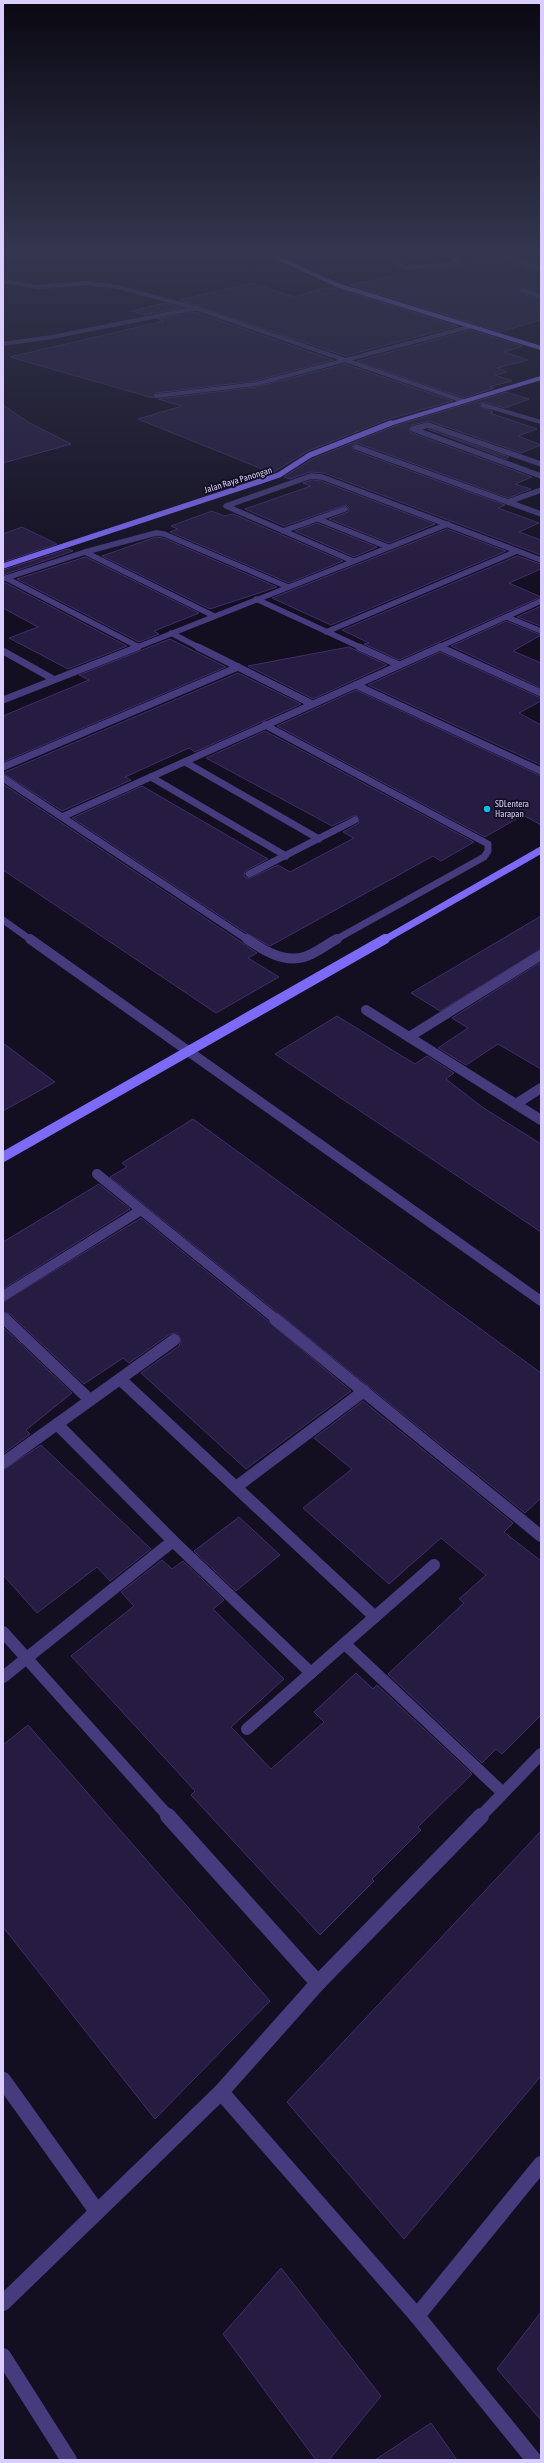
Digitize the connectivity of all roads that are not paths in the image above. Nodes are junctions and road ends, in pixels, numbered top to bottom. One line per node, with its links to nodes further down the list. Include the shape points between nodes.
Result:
1 (320, 366): 4 (street, via 256,384)
2 (364, 366): 5 (street)
3 (541, 378): 5 (street, Jalan Raya Panongan)
4 (156, 396)
5 (463, 401): 23 (street, Jalan Raya Panongan, via 403,418 310,455 279,475)
6 (483, 405): 7 (street)
7 (541, 422)
8 (356, 447): 12 (street)
9 (541, 464): 10 (street, via 428,425 413,429)
10 (541, 476)
11 (541, 490): 12 (street)
12 (508, 502): 14 (street)
13 (345, 509): 15 (street)
14 (541, 514)
15 (318, 519): 17 (street); 18 (street)
16 (448, 524): 17 (street, via 317,476 226,506); 18 (street); 19 (street)
17 (283, 531): 22 (street)
18 (388, 548): 22 (street)
19 (517, 551): 21 (street); 33 (street)
20 (85, 552): 24 (street); 25 (street, via 146,535 164,534); 30 (street)
21 (541, 560)
22 (353, 561): 25 (street)
23 (3, 566)
24 (5, 578): 35 (street)
25 (288, 587): 26 (street)
26 (256, 600): 30 (street); 33 (street)
27 (541, 601): 28 (street)
28 (531, 606): 29 (street); 31 (street)
29 (541, 610)
30 (214, 616): 34 (street)
31 (507, 617): 32 (street); 36 (street)
32 (541, 631)
33 (326, 632): 38 (street)
34 (171, 633): 35 (street); 39 (street)
35 (137, 646): 40 (street)
36 (440, 647): 38 (street); 43 (street)
37 (3, 650): 40 (street)
38 (399, 665): 41 (street)
39 (238, 667): 46 (street); 49 (street)
40 (53, 680): 44 (street)
41 (356, 685): 46 (street); 50 (street)
42 (3, 691): 44 (street)
43 (541, 693)
44 (12, 696): 45 (street)
45 (3, 700)
46 (312, 704): 47 (street)
47 (265, 726): 48 (street); 53 (street, via 488,844 488,851 484,857 304,957 294,958 267,952)
48 (184, 762): 51 (street); 55 (street)
49 (3, 767)
50 (541, 771)
51 (151, 777): 53 (street); 57 (street)
52 (3, 778): 53 (street)
53 (64, 816)
54 (355, 820): 55 (street)
55 (319, 839): 57 (street)
56 (541, 850): 63 (street)
57 (286, 856): 58 (street)
58 (249, 874)
59 (3, 920): 63 (street)
60 (541, 955): 62 (street)
61 (366, 1010): 62 (street)
62 (409, 1037): 65 (street)
63 (191, 1049): 67 (street); 71 (street, via 266,1106)
64 (541, 1088): 65 (street)
65 (516, 1104): 66 (street)
66 (541, 1120)
67 (3, 1157)
68 (97, 1174): 69 (street)
69 (141, 1210): 70 (street); 75 (street)
70 (3, 1296)
71 (541, 1301)
72 (3, 1318): 76 (street)
73 (174, 1340): 74 (street)
74 (120, 1379): 76 (street); 79 (street)
75 (364, 1391): 79 (street); 80 (street)
76 (90, 1400): 77 (street)
77 (57, 1424): 78 (street); 81 (street)
78 (3, 1463)
79 (236, 1487): 83 (street)
80 (541, 1536)
81 (173, 1541): 86 (street); 87 (street)
82 (434, 1565): 83 (street)
83 (375, 1617): 85 (street)
84 (3, 1632): 86 (street)
85 (345, 1644): 87 (street); 91 (street)
86 (26, 1659): 88 (street); 92 (street)
87 (311, 1673): 89 (street)
88 (3, 1677)
89 (247, 1729)
90 (541, 1754): 91 (street)
91 (503, 1793): 92 (street)
92 (318, 1983): 94 (street)
93 (3, 2080): 96 (street)
94 (221, 2092): 96 (street); 98 (street)
95 (541, 2164): 98 (street)
96 (96, 2210): 97 (street)
97 (3, 2303)
98 (417, 2316): 101 (street)
99 (3, 2356): 100 (street)
100 (69, 2460)
101 (534, 2460)

